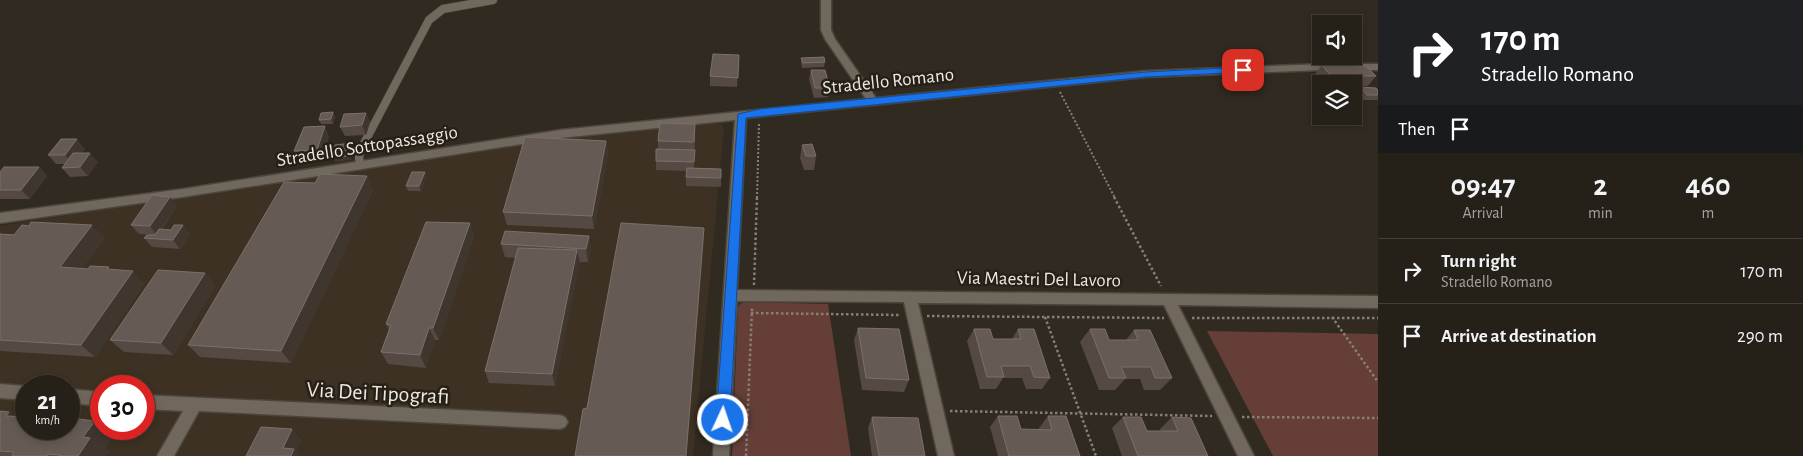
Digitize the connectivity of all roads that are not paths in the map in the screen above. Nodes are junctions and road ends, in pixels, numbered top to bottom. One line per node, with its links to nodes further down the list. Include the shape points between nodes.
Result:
1 (493, 0): 6 (lane, via 443,9 429,20 360,151)
2 (826, 0): 4 (street, via 830,40)
3 (1378, 67): 4 (street, Stradello Romano, via 1162,74)
4 (873, 102): 5 (street, Stradello Romano)
5 (741, 116): 6 (street, Stradello Sottopassaggio, via 560,134); 8 (street)
6 (361, 165): 7 (street, Stradello Sottopassaggio)
7 (0, 218)
8 (730, 295): 9 (street, Via Maestri Del Lavoro); 18 (street)
9 (910, 297): 10 (street, Via Maestri Del Lavoro); 19 (street)
10 (1168, 300): 11 (street, Via Maestri Del Lavoro); 20 (street)
11 (1378, 302)
12 (0, 391): 13 (street)
13 (15, 392)
14 (155, 403): 15 (street, Via Dei Tipografi)
15 (194, 406): 16 (street, Via Dei Tipografi); 17 (street)
16 (560, 422)
17 (165, 456)
18 (721, 456)
19 (946, 456)
20 (1246, 456)

